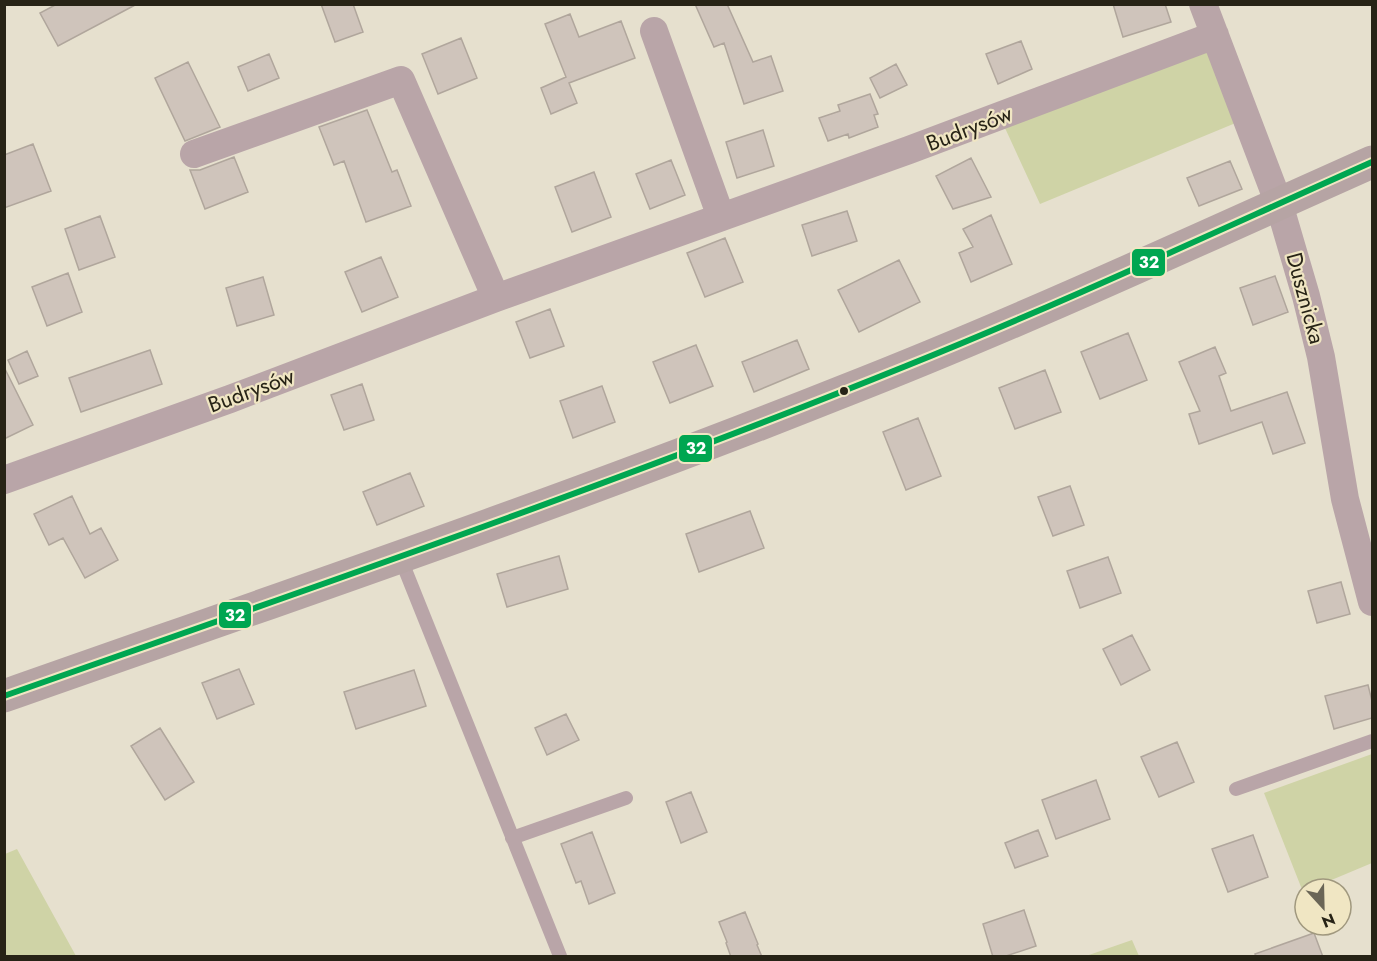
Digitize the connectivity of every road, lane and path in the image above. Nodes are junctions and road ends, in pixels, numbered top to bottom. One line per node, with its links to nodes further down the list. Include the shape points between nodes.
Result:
1 (1203, 4): 3 (street, Dusznicka)
2 (654, 31): 7 (street)
3 (1215, 35): 6 (street, Dusznicka); 7 (street, Budrysów)
4 (194, 154): 8 (street, via 401,80)
5 (1372, 162): 6 (street)
6 (1280, 204): 10 (street, via 843,392); 11 (street, Dusznicka, via 1321,357 1345,499)
7 (721, 217): 8 (street, Budrysów)
8 (496, 298): 9 (street, Budrysów)
9 (4, 480)
10 (400, 557): 12 (street); 16 (lane)
11 (1372, 602)
12 (4, 696)
13 (1372, 741): 14 (lane)
14 (1236, 789)
15 (626, 798): 16 (lane)
16 (512, 838): 17 (lane)
17 (560, 957)

